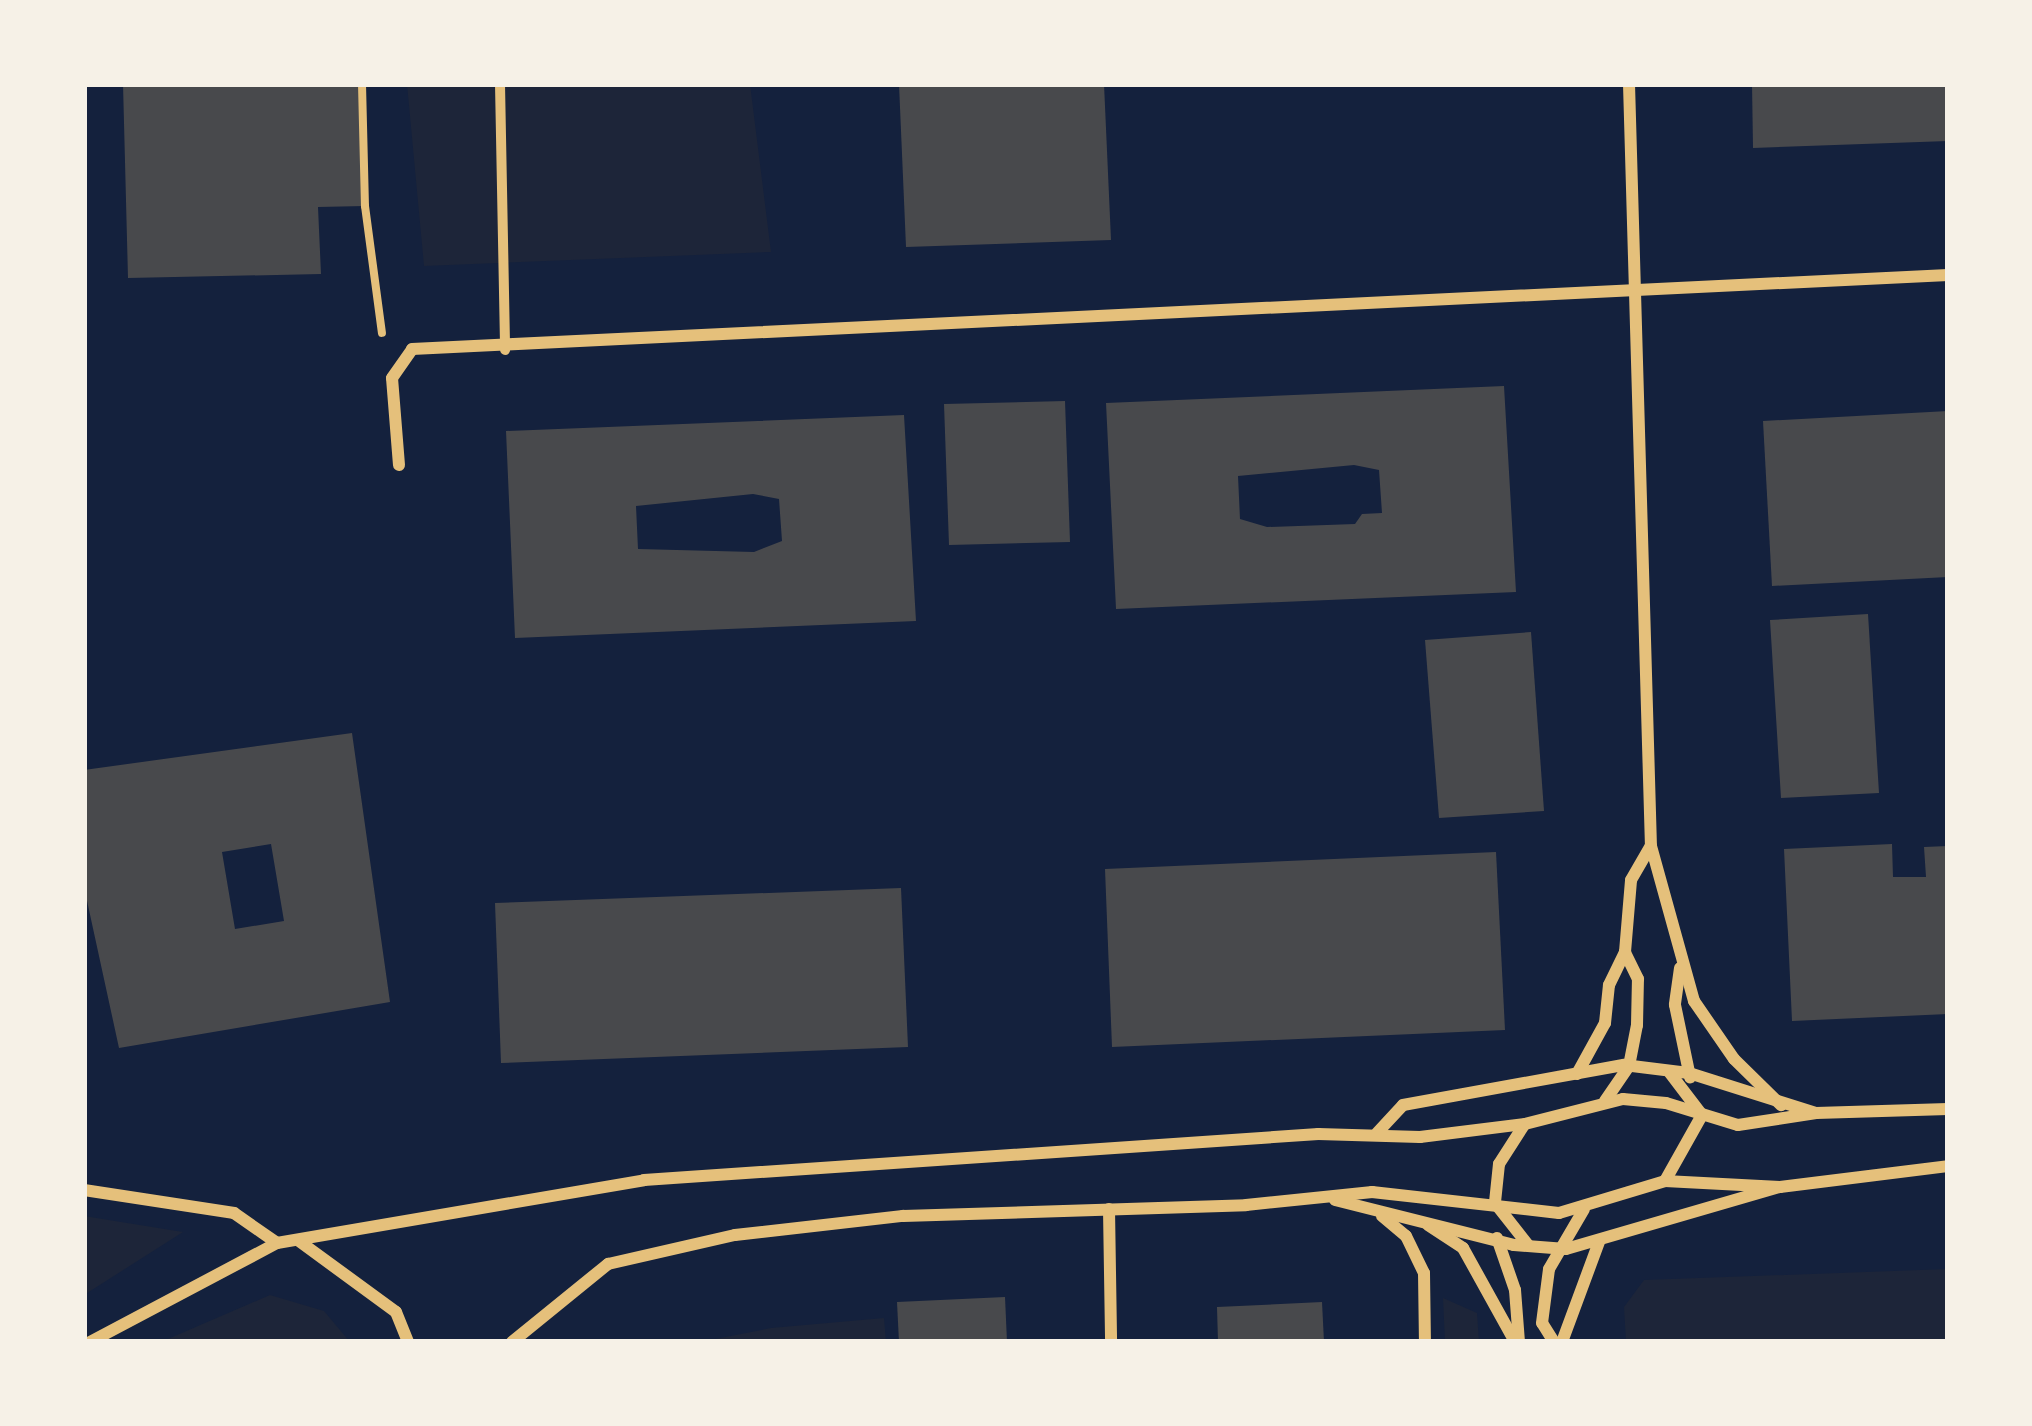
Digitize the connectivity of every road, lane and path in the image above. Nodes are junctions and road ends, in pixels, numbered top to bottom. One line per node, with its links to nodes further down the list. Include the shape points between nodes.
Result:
1 (362, 84): 6 (path, via 365,206)
2 (500, 84): 7 (street)
3 (1629, 84): 5 (street)
4 (1948, 274): 5 (street)
5 (1639, 296): 7 (street); 9 (street)
6 (384, 347)
7 (505, 350): 8 (street, via 412,350 392,379)
8 (399, 465)
9 (1651, 846): 10 (street, via 1631,880); 11 (street, via 1673,906)
10 (1625, 952): 12 (street, via 1638,979); 15 (street, via 1595,1050)
11 (1680, 966): 14 (street, via 1675,1005); 17 (street, via 1734,1060)
12 (1629, 1066): 13 (street); 15 (street); 16 (street)
13 (1661, 1069): 14 (street); 18 (street)
14 (1689, 1073): 17 (street); 18 (street)
15 (1577, 1074): 22 (street, via 1403,1105)
16 (1605, 1101): 18 (street); 21 (street)
17 (1781, 1105): 20 (street)
18 (1700, 1109): 20 (street, via 1738,1125); 24 (street, via 1690,1150)
19 (1948, 1109): 20 (street)
20 (1816, 1113)
21 (1525, 1124): 22 (street, via 1420,1138); 28 (street, via 1506,1144)
22 (1377, 1133): 34 (street, via 644,1180)
23 (1948, 1166): 25 (street)
24 (1665, 1181): 25 (street); 29 (street)
25 (1780, 1187): 35 (street)
26 (84, 1190): 36 (street, via 234,1214)
27 (1334, 1200): 28 (street, via 1372,1192); 30 (street); 31 (street)
28 (1496, 1208): 29 (street); 33 (street); 37 (street)
29 (1585, 1208): 38 (street)
30 (1109, 1209): 41 (street, via 903,1216 663,1247 608,1264); 42 (street)
31 (1381, 1215): 32 (street); 43 (street, via 1406,1236 1424,1273)
32 (1422, 1221): 33 (street); 44 (street, via 1463,1248)
33 (1497, 1239): 37 (street); 44 (street, via 1515,1290)
34 (298, 1241): 36 (street); 40 (street, via 396,1312)
35 (1599, 1242): 38 (street); 45 (street)
36 (277, 1244): 39 (street)
37 (1532, 1248): 38 (street)
38 (1557, 1249): 45 (street, via 1542,1323)
39 (90, 1342)
40 (408, 1342)
41 (512, 1342)
42 (1111, 1342)
43 (1425, 1342)
44 (1517, 1342)
45 (1558, 1342)

